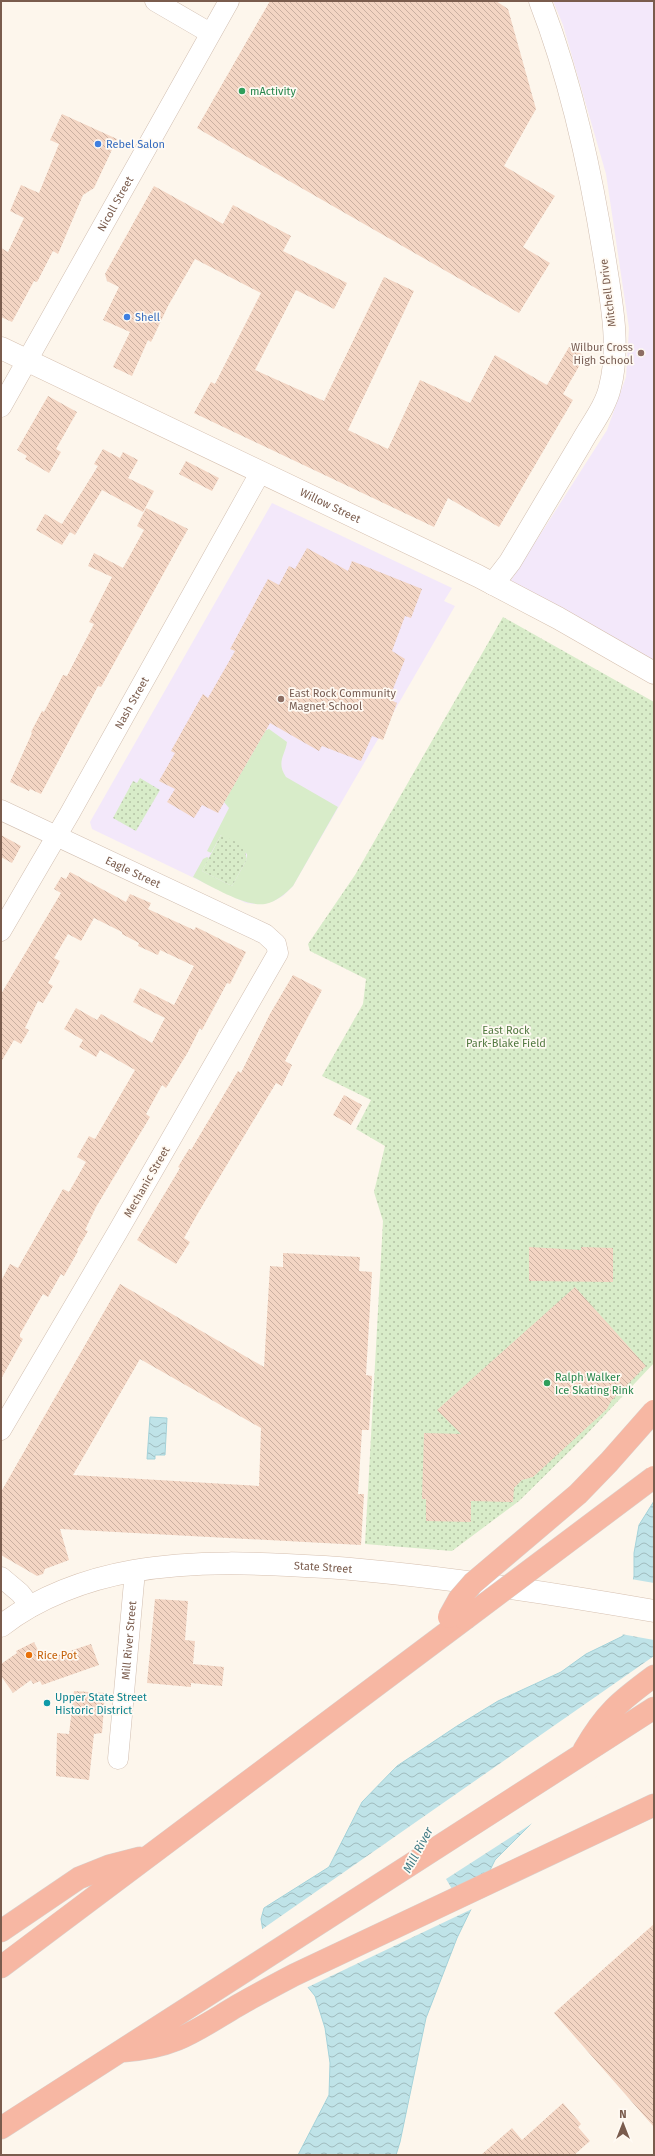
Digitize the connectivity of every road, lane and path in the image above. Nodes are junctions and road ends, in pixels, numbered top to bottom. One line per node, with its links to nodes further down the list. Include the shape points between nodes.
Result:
1 (155, 1): 4 (street)
2 (229, 1): 4 (street, Nicoll Street)
3 (540, 1): 9 (main road, Mitchell Drive, via 568,88 594,197 608,285 614,367 610,388 597,415 510,562)
4 (210, 33): 6 (street, Nicoll Street)
5 (1, 348): 6 (main road, Willow Street)
6 (28, 359): 7 (street, Nicoll Street); 8 (main road, Willow Street)
7 (1, 406)
8 (260, 472): 9 (main road, Willow Street); 12 (street, Nash Street)
9 (494, 584): 10 (main road, Willow Street)
10 (654, 673)
11 (1, 810): 12 (street, Eagle Street)
12 (57, 836): 13 (street, Nash Street); 14 (street, Eagle Street)
13 (1, 932)
14 (265, 934): 16 (street, Mechanic Street, via 276,944 276,958)
15 (654, 1411): 22 (highway, bridge, via 609,1462 566,1504 472,1583 459,1599)
16 (1, 1430)
17 (654, 1477): 22 (highway, bridge)
18 (135, 1571): 20 (main road, State Street, via 88,1583); 21 (main road, State Street, via 179,1566 249,1564 345,1569 489,1584); 27 (street, Mill River Street)
19 (1, 1577): 20 (street, via 20,1593)
20 (31, 1607): 23 (main road, State Street)
21 (654, 1611)
22 (457, 1618): 29 (highway, via 441,1637)
23 (1, 1626)
24 (654, 1676): 26 (highway, via 613,1708 597,1728)
25 (654, 1708): 26 (highway)
26 (582, 1755): 32 (highway)
27 (118, 1759)
28 (654, 1806): 32 (highway, via 284,1980 181,2039 156,2048)
29 (148, 1857): 30 (highway, via 109,1866 79,1878); 31 (highway)
30 (1, 1931)
31 (1, 1967)
32 (119, 2052): 33 (highway)
33 (1, 2128)

